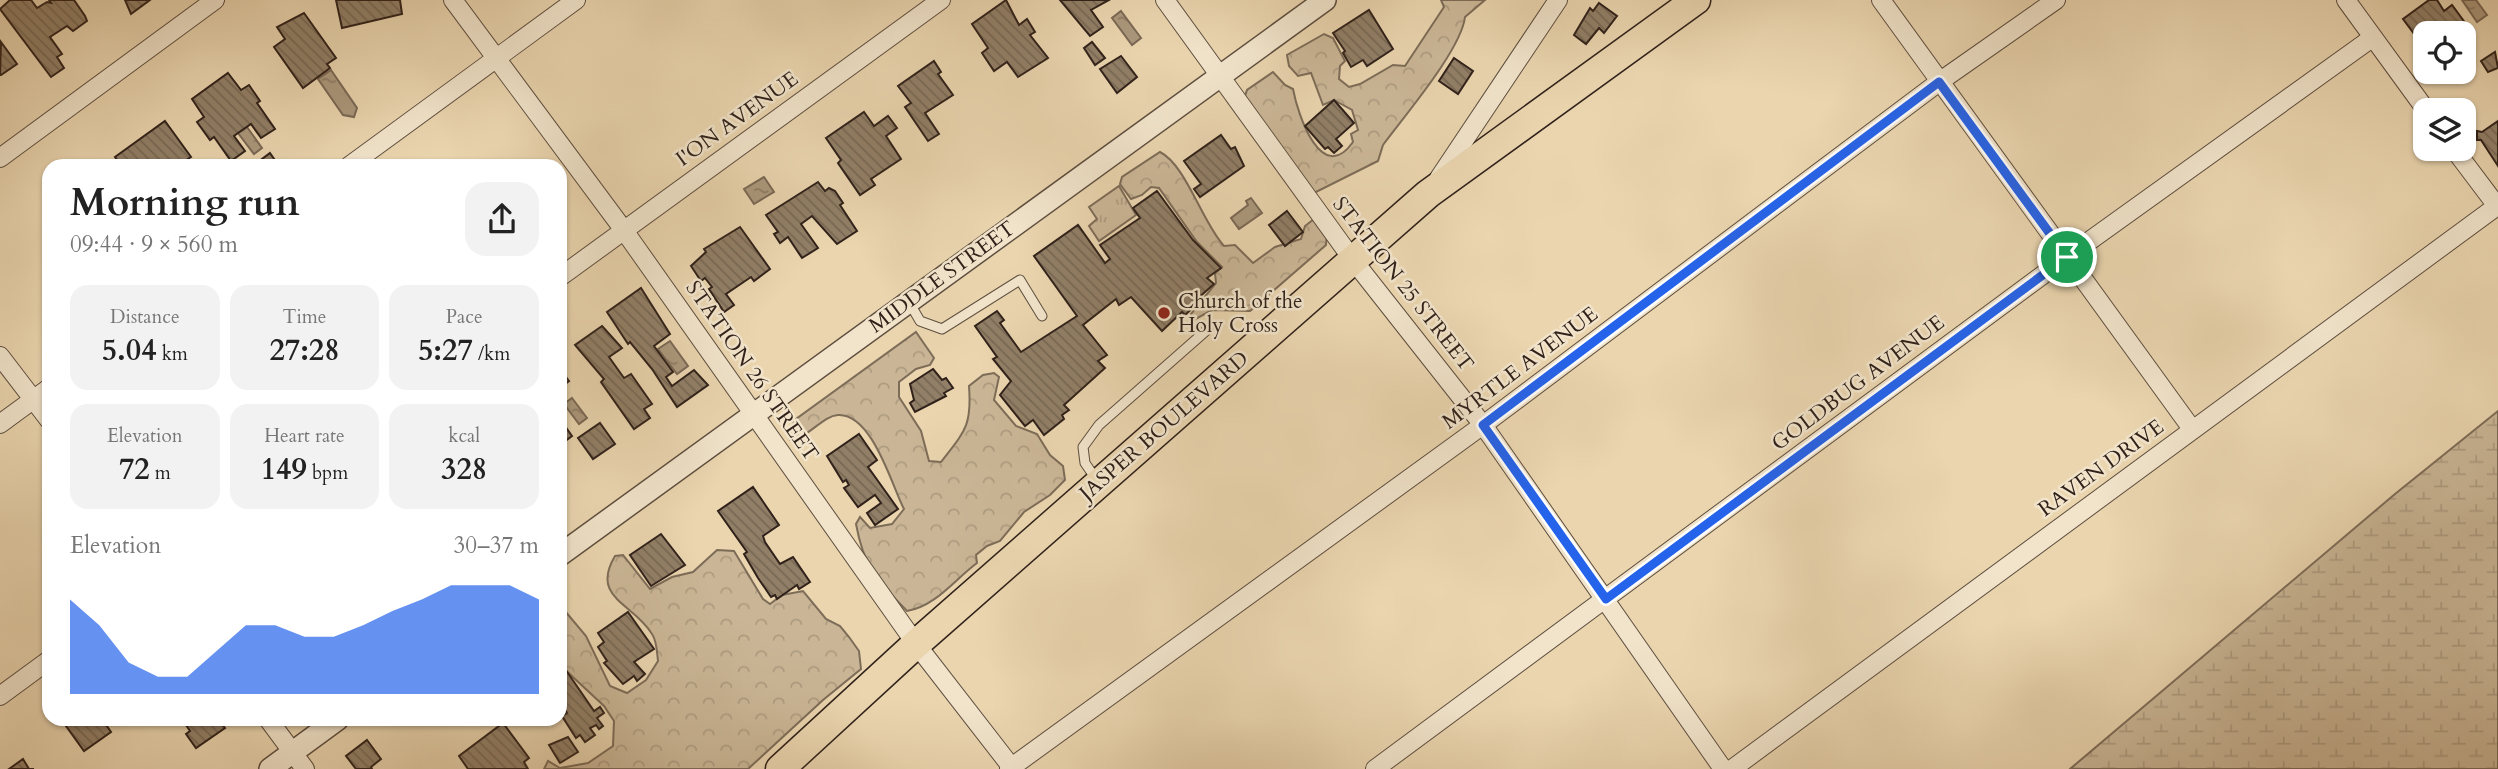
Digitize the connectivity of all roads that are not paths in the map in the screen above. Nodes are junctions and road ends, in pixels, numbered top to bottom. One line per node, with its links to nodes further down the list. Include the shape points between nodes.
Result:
1 (215, 0): 17 (street)
2 (453, 0): 13 (street, STATION 26 STREET)
3 (576, 0): 13 (street)
4 (941, 0): 22 (street, I'ON AVENUE)
5 (1165, 0): 14 (street, STATION 25 STREET)
6 (1325, 0): 14 (street, MIDDLE STREET)
7 (1558, 0): 20 (street)
8 (1696, 0): 20 (main road, JASPER BOULEVARD)
9 (1881, 0): 15 (street)
10 (2056, 0): 15 (street, MYRTLE AVENUE)
11 (2346, 0): 12 (street)
12 (2372, 38): 16 (street); 23 (street, GOLDBUG AVENUE)
13 (497, 57): 18 (street); 22 (street, STATION 26 STREET)
14 (1221, 76): 24 (street, STATION 25 STREET); 26 (street, MIDDLE STREET)
15 (1939, 82): 23 (street); 35 (street, MYRTLE AVENUE)
16 (2417, 98)
17 (0, 158)
18 (359, 159)
19 (2463, 161): 21 (street)
20 (1429, 194): 24 (main road, JASPER BOULEVARD)
21 (2497, 206): 36 (street, RAVEN DRIVE)
22 (623, 229): 25 (street, I'ON AVENUE); 33 (street, STATION 26 STREET)
23 (2067, 257): 36 (street); 39 (street, GOLDBUG AVENUE)
24 (1353, 260): 35 (street, STATION 25 STREET); 37 (main road, JASPER BOULEVARD)
25 (567, 271)
26 (908, 301): 27 (lane, via 920,321 942,329 1020,280); 33 (street, MIDDLE STREET)
27 (1042, 316)
28 (1208, 329): 37 (lane, via 1099,425 1083,447 1084,463)
29 (0, 356): 31 (street)
30 (42, 393): 31 (street)
31 (34, 399): 32 (street); 34 (street)
32 (42, 410)
33 (754, 412): 38 (street, MIDDLE STREET); 40 (street, STATION 26 STREET)
34 (0, 424)
35 (1483, 425): 39 (street, STATION 25 STREET); 46 (street, MYRTLE AVENUE)
36 (2192, 429): 51 (street, RAVEN DRIVE)
37 (1099, 483): 40 (main road, JASPER BOULEVARD)
38 (567, 550)
39 (1606, 599): 49 (street, GOLDBUG AVENUE); 50 (street, STATION 25 STREET)
40 (916, 644): 46 (street, STATION 26 STREET); 48 (main road, JASPER BOULEVARD)
41 (42, 665): 42 (street)
42 (0, 696)
43 (273, 726): 45 (street)
44 (332, 726): 45 (street)
45 (299, 761): 47 (street)
46 (1011, 768)
47 (270, 769)
48 (780, 769)
49 (1375, 769)
50 (1723, 769)
51 (1732, 769)

